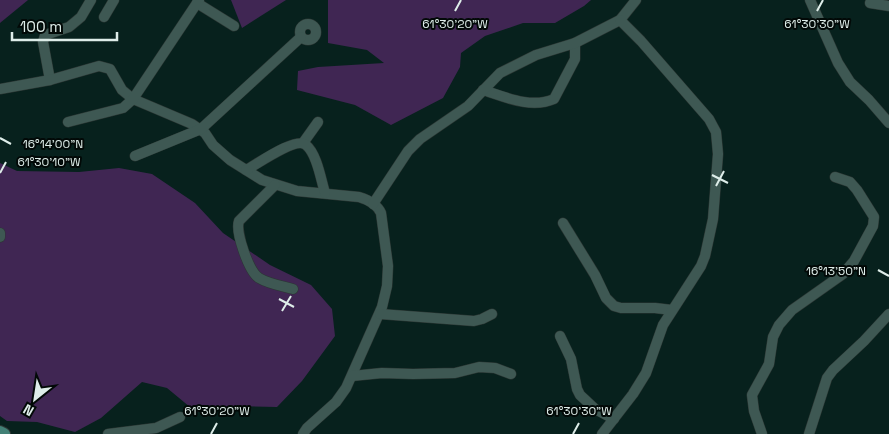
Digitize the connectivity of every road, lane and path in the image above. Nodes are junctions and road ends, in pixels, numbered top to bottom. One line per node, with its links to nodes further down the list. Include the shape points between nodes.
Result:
1 (91, 0): 13 (street, via 81,17 69,27 45,34 43,42)
2 (114, 0): 8 (street)
3 (636, 0): 9 (street)
4 (810, 0): 19 (street, via 850,82)
5 (198, 1): 10 (street); 16 (street)
6 (870, 3): 7 (street)
7 (889, 6)
8 (104, 17)
9 (620, 20): 12 (street); 30 (street, via 709,119 718,141 717,187 705,256)
10 (234, 26)
11 (301, 37): 20 (street)
12 (575, 43): 15 (street, via 517,64 500,73); 15 (street, via 575,60 554,99 531,103)
13 (50, 80): 14 (street); 16 (street, via 100,66 110,70 122,90)
14 (0, 89)
15 (482, 90): 27 (street, via 468,106 408,151)
16 (132, 99): 17 (street, via 122,108); 20 (street)
17 (68, 122)
18 (318, 122): 21 (street)
19 (889, 123)
20 (201, 129): 22 (street); 23 (street, via 230,160)
21 (303, 143): 23 (street, via 279,151); 26 (street, via 313,156)
22 (135, 156)
23 (246, 170): 25 (street)
24 (835, 177): 45 (street, via 850,182 857,190 874,217 873,226 843,274 792,310 779,325 773,337 769,364 752,395)
25 (275, 185): 26 (street); 29 (street, via 239,221 237,229 254,274)
26 (325, 193): 27 (street, via 360,197)
27 (373, 204): 31 (street, via 381,213 388,266)
28 (563, 223): 30 (street, via 606,298 614,306)
29 (293, 289)
30 (672, 310): 38 (street, via 663,325 646,373)
31 (380, 314): 32 (street, via 474,320); 36 (street)
32 (492, 314)
33 (889, 314): 40 (street, via 833,370)
34 (560, 336): 38 (street, via 571,359 580,395 595,409)
35 (511, 374): 36 (street, via 479,367 455,373)
36 (352, 376): 43 (street, via 336,402)
37 (180, 417): 42 (street, via 156,428)
38 (614, 419): 44 (street)
39 (0, 432): 41 (main road)
40 (811, 433)
41 (4, 434)
42 (108, 434)
43 (303, 434)
44 (602, 434)
45 (762, 434)

